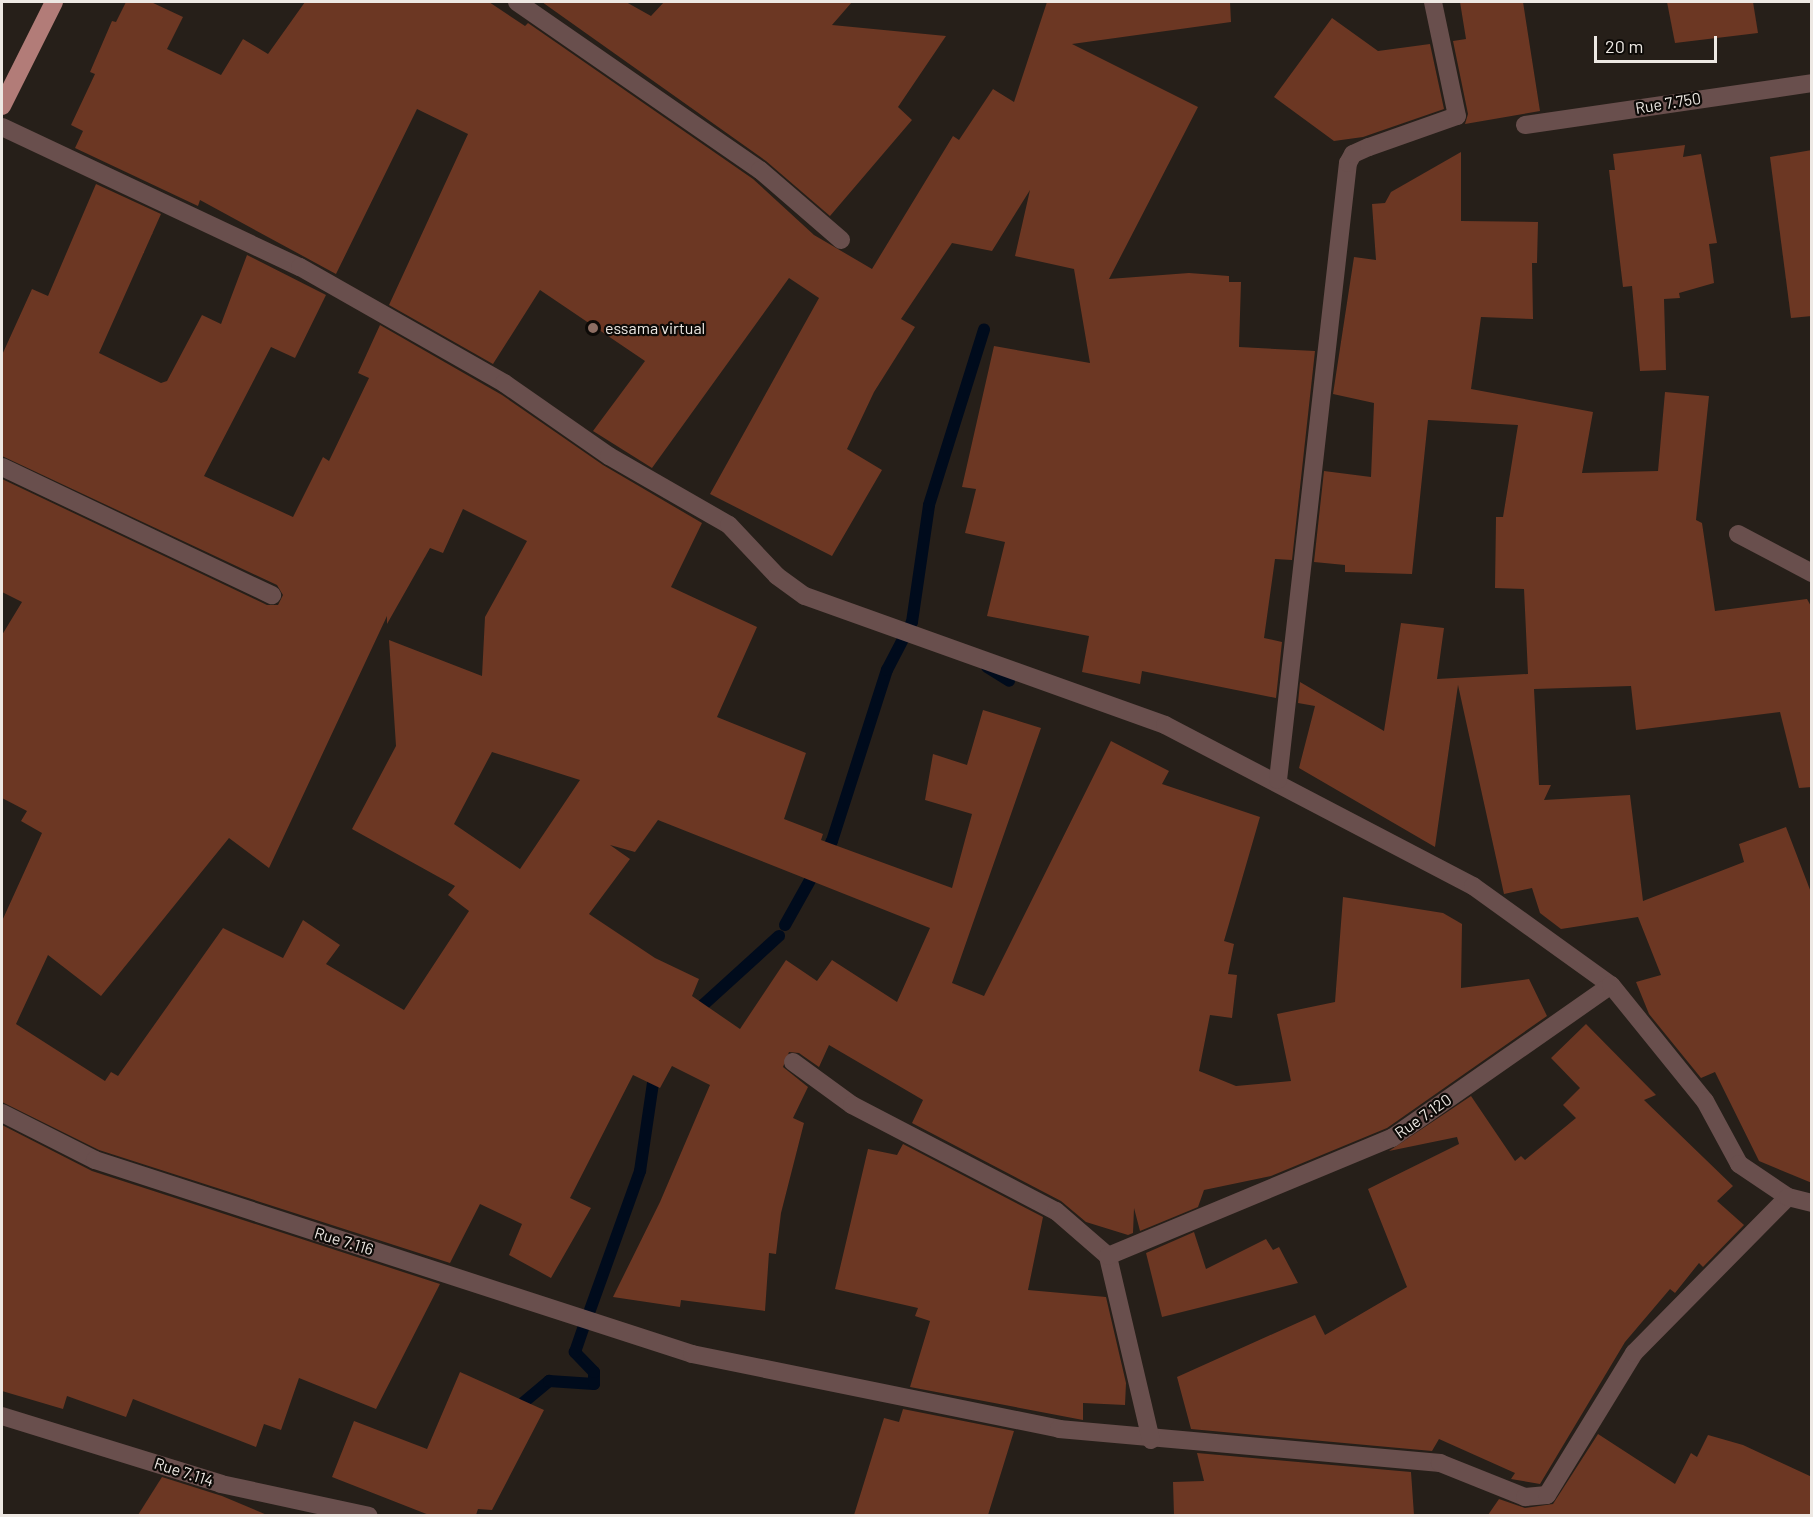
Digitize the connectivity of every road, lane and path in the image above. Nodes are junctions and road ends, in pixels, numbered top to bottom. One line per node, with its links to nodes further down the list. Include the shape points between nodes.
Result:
1 (54, 2): 5 (main road)
2 (517, 2): 8 (street, via 760,170)
3 (1433, 2): 13 (street, via 1457,116 1369,147 1353,154 1348,163)
4 (1812, 83): 6 (street, Rue 7.750)
5 (2, 106)
6 (1525, 125)
7 (2, 127): 13 (street, via 300,267 504,383 609,456 729,525 777,576 805,596 1165,725)
8 (841, 240)
9 (2, 467): 12 (street)
10 (1738, 534): 11 (street)
11 (1812, 573)
12 (272, 595)
13 (1278, 780): 14 (street, via 1473,886)
14 (1611, 985): 17 (street, via 1706,1101 1739,1164); 19 (street, Rue 7.120, via 1392,1138)
15 (793, 1062): 19 (street, via 852,1105 1056,1211)
16 (2, 1113): 21 (street, Rue 7.116, via 95,1161 692,1354 1028,1423)
17 (1788, 1197): 18 (street); 21 (street, Rue 7.116, via 1634,1353 1547,1495 1525,1497 1440,1463)
18 (1812, 1203)
19 (1108, 1256): 21 (street)
20 (2, 1416): 22 (street, Rue 7.114, via 221,1484)
21 (1152, 1440)
22 (369, 1515)

